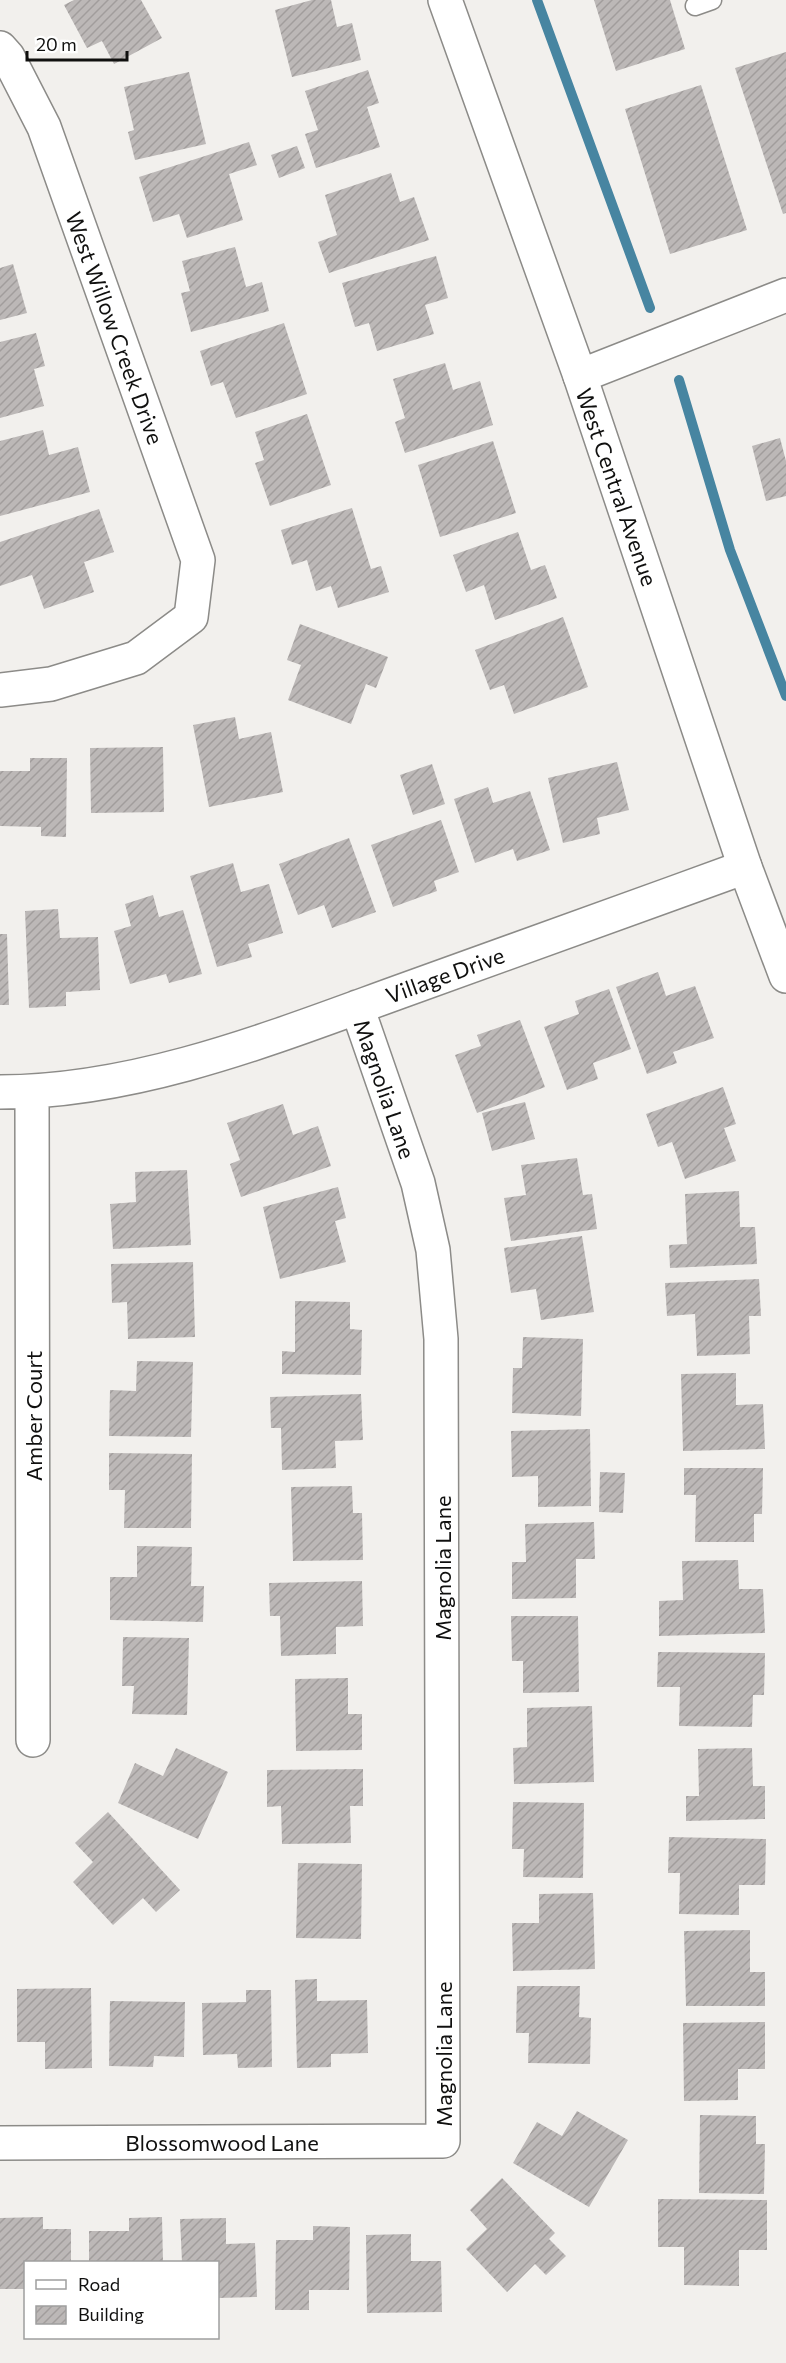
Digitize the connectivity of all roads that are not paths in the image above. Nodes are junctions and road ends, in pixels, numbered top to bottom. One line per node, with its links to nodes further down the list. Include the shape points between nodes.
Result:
1 (445, 0): 6 (street, West Central Avenue)
2 (712, 0): 3 (lane)
3 (695, 6)
4 (0, 48): 7 (street, West Willow Creek Drive, via 44,127 198,560 191,616 136,658 51,684)
5 (786, 295): 6 (street)
6 (580, 376): 8 (street, West Central Avenue)
7 (0, 690)
8 (745, 867): 9 (street, West Central Avenue); 10 (street, Village Drive)
9 (786, 976)
10 (357, 1007): 12 (street, Village Drive, via 212,1056 95,1084); 14 (street, Magnolia Lane, via 418,1184 433,1250 441,1339)
11 (0, 1092): 12 (street, Village Drive)
12 (32, 1092): 13 (street, Amber Court)
13 (33, 1740)
14 (443, 2141): 15 (street, Blossomwood Lane)
15 (0, 2143)

